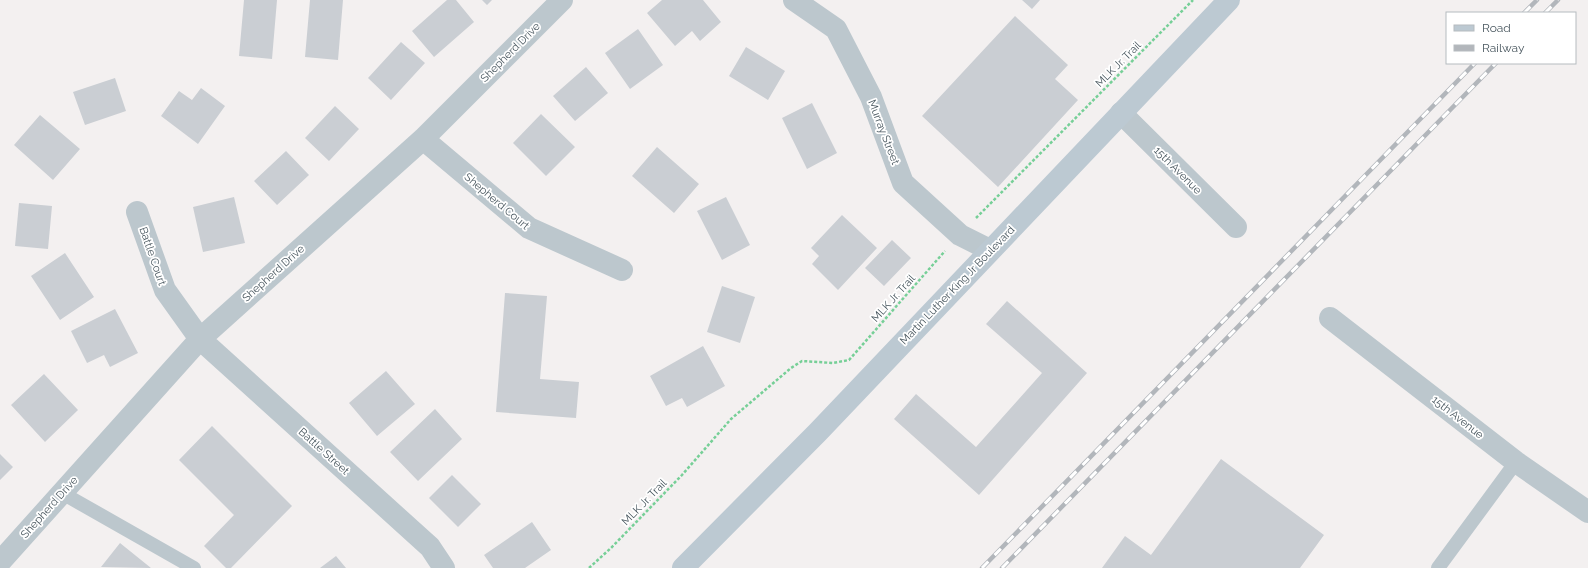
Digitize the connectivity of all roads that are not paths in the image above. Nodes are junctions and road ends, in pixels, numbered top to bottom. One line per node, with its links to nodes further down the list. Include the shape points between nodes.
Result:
1 (562, 0): 5 (street, Shepherd Drive)
2 (794, 0): 8 (street, Murray Street, via 836,29 871,96 903,183 960,235)
3 (1229, 0): 4 (main road, Martin Luther King Jr Boulevard)
4 (1121, 113): 7 (street, 15th Avenue); 8 (main road, Martin Luther King Jr Boulevard)
5 (423, 139): 9 (street, Shepherd Court, via 529,228); 11 (street, Shepherd Drive)
6 (137, 212): 11 (street, Battle Court, via 164,290)
7 (1236, 227)
8 (990, 250): 18 (main road, Martin Luther King Jr Boulevard, via 818,432)
9 (622, 270)
10 (1330, 318): 12 (street, 15th Avenue)
11 (200, 339): 13 (street, Shepherd Drive); 17 (street, Battle Street, via 430,547)
12 (1516, 462): 14 (street, 15th Avenue); 19 (lane)
13 (62, 493): 15 (street, Shepherd Drive); 16 (lane)
14 (1588, 512)
15 (0, 562)
16 (194, 568)
17 (444, 568)
18 (683, 568)
19 (1438, 568)

